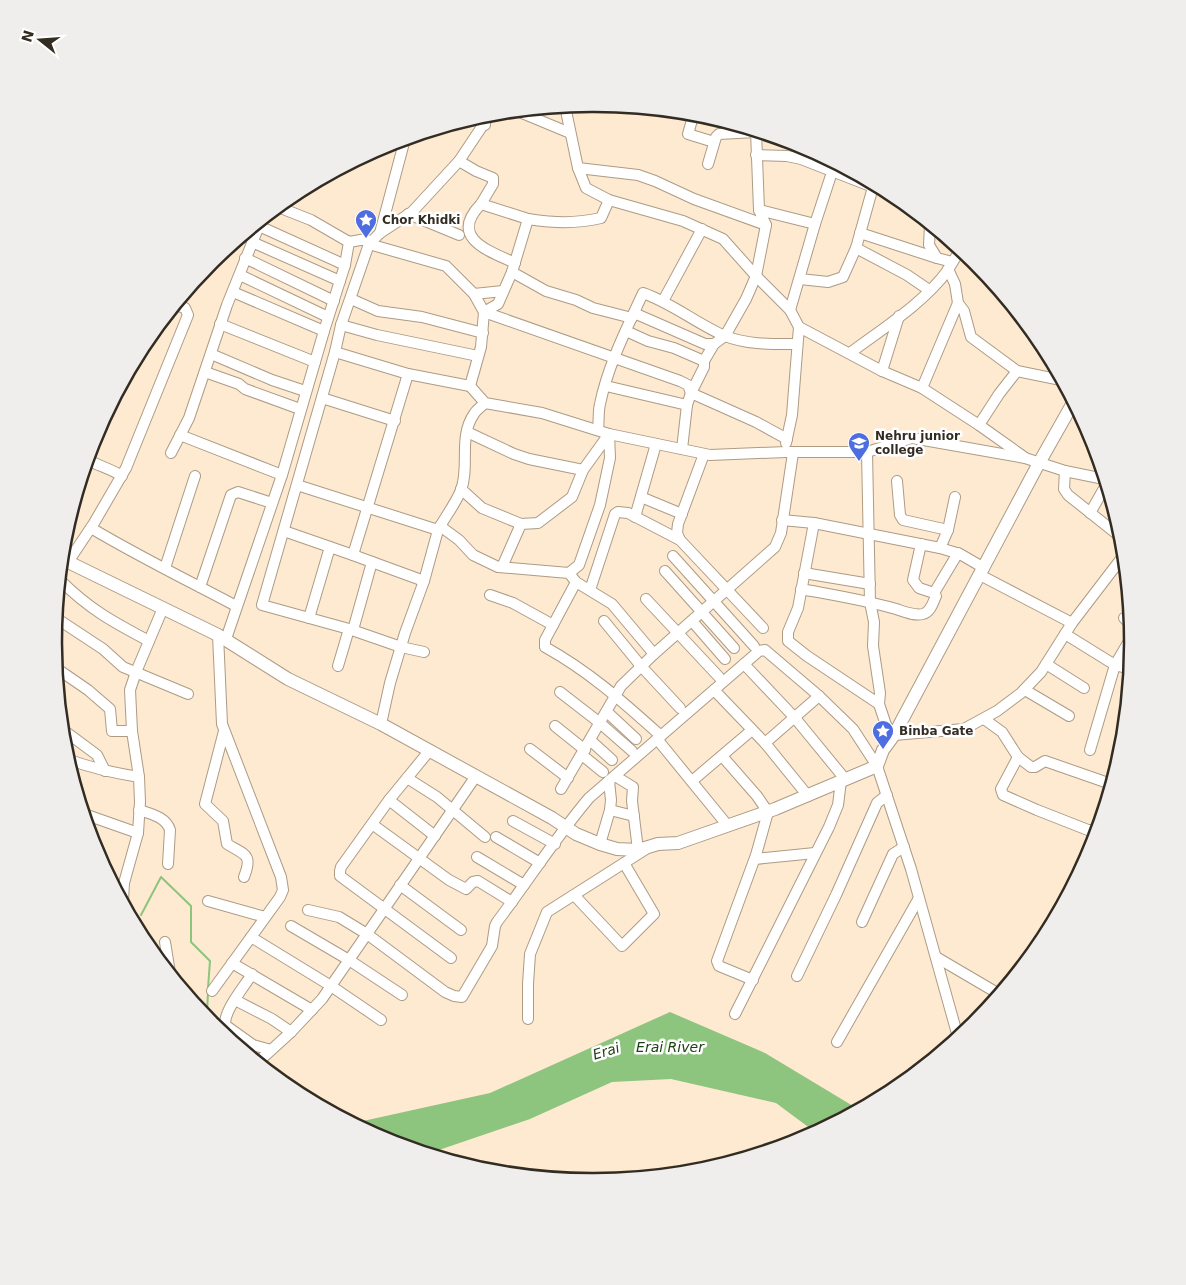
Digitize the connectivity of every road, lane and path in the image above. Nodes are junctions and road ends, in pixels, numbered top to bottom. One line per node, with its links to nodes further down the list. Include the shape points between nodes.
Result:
1 (566, 113): 6 (street)
2 (530, 116): 6 (street)
3 (692, 121): 8 (street, via 688,134)
4 (485, 125): 11 (street)
5 (737, 132): 8 (street, via 723,132)
6 (570, 133): 14 (street)
7 (756, 138): 10 (street)
8 (714, 142): 12 (street)
9 (401, 150): 27 (street)
10 (756, 155): 13 (street); 20 (street)
11 (459, 161): 18 (street, via 493,178 494,184); 21 (street)
12 (708, 164)
13 (822, 164)
14 (578, 168): 17 (street, via 586,188); 24 (street, via 638,175)
15 (833, 170): 23 (street)
16 (875, 193): 28 (street)
17 (609, 200): 22 (street, via 601,218 578,223); 26 (street)
18 (481, 204): 22 (street); 41 (street, via 471,218 470,235 479,246)
19 (287, 210): 33 (street)
20 (759, 210): 23 (street); 24 (street)
21 (408, 214): 27 (street); 31 (street)
22 (528, 219): 41 (street)
23 (815, 224): 44 (street)
24 (766, 225): 43 (street)
25 (265, 226): 39 (street)
26 (702, 229): 43 (street, via 723,239); 52 (street)
27 (380, 233): 34 (street)
28 (860, 233): 35 (street); 38 (street)
29 (929, 233): 38 (street, via 928,245)
30 (255, 234): 32 (street)
31 (459, 236)
32 (252, 242): 37 (street); 45 (street)
33 (349, 242): 34 (street, via 366,239); 39 (street)
34 (369, 244): 49 (street, via 446,266); 50 (street)
35 (856, 248): 44 (street, via 843,277 828,282); 47 (street)
36 (956, 256): 40 (street)
37 (245, 258): 42 (street); 51 (street)
38 (937, 258): 40 (street)
39 (345, 265): 45 (street)
40 (950, 265): 47 (street); 53 (street)
41 (514, 267): 46 (street); 58 (street, via 546,291 593,308)
42 (240, 275): 48 (street); 57 (street)
43 (756, 276): 55 (street); 66 (street)
44 (800, 279): 55 (street)
45 (340, 281): 51 (street)
46 (503, 290): 49 (street); 56 (street, via 498,304)
47 (930, 290): 59 (street)
48 (233, 292): 60 (street); 63 (street)
49 (474, 294): 56 (street)
50 (351, 299): 61 (street); 65 (street, via 378,311 422,317)
51 (334, 301): 57 (street)
52 (663, 301): 58 (street, via 643,293); 66 (street)
53 (958, 303): 77 (street, via 964,311 971,337); 83 (street)
54 (183, 307): 110 (street, via 188,315)
55 (790, 310): 62 (street)
56 (484, 312): 65 (street); 73 (street)
57 (328, 316): 63 (street)
58 (633, 316): 64 (street); 67 (street, via 704,344)
59 (900, 316): 70 (street); 76 (street)
60 (220, 324): 71 (street); 75 (street)
61 (342, 326): 69 (street); 72 (street)
62 (799, 327): 68 (street); 70 (street)
63 (324, 331): 75 (street)
64 (626, 331): 73 (street); 74 (street)
65 (483, 333): 72 (street)
66 (725, 336): 67 (street); 68 (street, via 762,345)
67 (714, 344): 74 (street)
68 (797, 344): 97 (street)
69 (335, 352): 79 (street); 86 (street)
70 (850, 353): 76 (street)
71 (211, 354): 78 (street); 84 (street)
72 (478, 356): 81 (street)
73 (614, 359): 82 (street); 85 (street, via 688,384)
74 (704, 361): 85 (street)
75 (315, 362): 84 (street)
76 (882, 370): 83 (street)
77 (1018, 371): 80 (street); 92 (street)
78 (205, 372): 89 (street); 96 (street)
79 (408, 374): 81 (street); 91 (street)
80 (1053, 378)
81 (470, 386): 87 (street)
82 (606, 386): 88 (street); 93 (street)
83 (922, 388): 92 (street)
84 (305, 391): 89 (street)
85 (691, 393): 88 (street); 97 (street)
86 (322, 398): 91 (street); 114 (street)
87 (485, 403): 93 (street, via 542,413); 94 (street, via 473,415)
88 (687, 404): 99 (street)
89 (300, 409): 109 (street)
90 (1070, 410): 106 (main road)
91 (395, 421): 120 (street)
92 (980, 425): 104 (street)
93 (598, 430): 95 (street)
94 (467, 432): 107 (street, via 521,457); 115 (street)
95 (609, 434): 98 (street); 107 (street); 148 (street, via 610,458 600,505 579,565)
96 (180, 435): 101 (street); 109 (street)
97 (787, 439): 102 (street)
98 (656, 444): 99 (street); 117 (street)
99 (682, 449): 103 (street)
100 (867, 452): 102 (street); 104 (street, via 912,438); 132 (street)
101 (171, 453)
102 (790, 453): 103 (street); 124 (street)
103 (704, 454): 122 (street)
104 (1025, 458): 106 (street)
105 (94, 464): 110 (street)
106 (1039, 464): 108 (street); 147 (main road)
107 (583, 470): 126 (street, via 572,497 538,523)
108 (1065, 471): 112 (street); 121 (street, via 1064,489)
109 (282, 475): 119 (street)
110 (122, 476): 127 (street)
111 (195, 476): 144 (street)
112 (1097, 477)
113 (896, 481): 130 (street, via 903,520)
114 (297, 485): 120 (street); 131 (street)
115 (461, 489): 126 (street, via 482,508); 128 (street)
116 (1101, 493): 121 (street)
117 (641, 497): 122 (street); 123 (street)
118 (955, 497): 130 (street)
119 (272, 504): 154 (street, via 238,492 231,495); 163 (street)
120 (369, 508): 128 (street); 139 (street)
121 (1090, 513): 129 (street)
122 (682, 514): 133 (street, via 677,529)
123 (635, 517): 133 (street); 157 (street, via 623,512 615,514)
124 (782, 520): 125 (street); 155 (street, via 775,547)
125 (814, 523): 132 (street); 149 (street)
126 (521, 524): 145 (street)
127 (91, 528): 137 (street); 144 (street)
128 (439, 528): 145 (street, via 459,540 473,555); 150 (street)
129 (1111, 529)
130 (948, 530): 136 (street)
131 (284, 531): 135 (street); 166 (street, via 262,605)
132 (870, 534): 134 (street); 152 (street)
133 (680, 540): 155 (street)
134 (921, 544): 136 (street); 158 (street, via 913,580 919,588)
135 (330, 547): 139 (street); 166 (street)
136 (940, 548): 138 (street)
137 (70, 553)
138 (958, 553): 147 (street); 158 (street)
139 (353, 555): 142 (street)
140 (673, 556): 161 (street)
141 (69, 562): 164 (main road)
142 (372, 562): 150 (street); 173 (street)
143 (1118, 566): 170 (street)
144 (165, 568): 154 (street)
145 (502, 568): 148 (street)
146 (666, 571): 165 (street)
147 (982, 572): 170 (street); 213 (main road)
148 (569, 573): 151 (street)
149 (804, 573): 152 (street); 156 (street)
150 (424, 581): 179 (street)
151 (576, 582): 157 (street); 171 (street)
152 (870, 584): 162 (street)
153 (66, 586): 177 (street, via 100,615)
154 (200, 587): 163 (street)
155 (726, 589): 161 (street); 172 (street)
156 (801, 589): 162 (street); 201 (street, via 798,608 787,634 789,642)
157 (590, 590): 183 (street, via 612,604)
158 (934, 593): 162 (street, via 936,596 931,607 922,614)
159 (490, 595): 171 (street, via 513,603)
160 (646, 599): 174 (street)
161 (714, 601): 165 (street); 178 (street)
162 (870, 602): 201 (street, via 880,693)
163 (236, 606): 176 (street)
164 (163, 608): 176 (main road); 177 (street)
165 (702, 612): 168 (street); 180 (street)
166 (309, 618): 173 (street)
167 (604, 621): 189 (street)
168 (692, 621): 174 (street); 184 (street)
169 (63, 623): 191 (street, via 103,649 123,667)
170 (1072, 623): 175 (street)
171 (553, 625): 199 (street, via 544,642 545,647 582,669)
172 (762, 628)
173 (351, 629): 179 (street); 188 (street)
174 (678, 633): 183 (street); 193 (street)
175 (1065, 634): 186 (street); 187 (street)
176 (222, 637): 208 (main road, via 288,679); 212 (street)
177 (149, 641): 191 (street)
178 (754, 646)
179 (401, 647): 182 (street); 208 (street)
180 (734, 648)
181 (1124, 650): 187 (street)
182 (424, 652)
183 (654, 654): 189 (street)
184 (725, 659)
185 (744, 664): 195 (street); 200 (street, via 759,651 767,651); 205 (street)
186 (1046, 664): 194 (street); 196 (street)
187 (1115, 665): 190 (street); 221 (street)
188 (338, 666)
189 (641, 666): 199 (street); 202 (street)
190 (1123, 667)
191 (136, 672): 198 (street); 211 (street, via 130,690)
192 (64, 673): 211 (street, via 110,709 112,731)
193 (719, 677)
194 (1084, 688)
195 (714, 690): 210 (street); 215 (street)
196 (1024, 690): 204 (street); 206 (street)
197 (560, 692): 207 (street)
198 (188, 694)
199 (615, 695): 203 (street); 215 (street)
200 (819, 696): 205 (street); 228 (street, via 853,729)
201 (878, 704): 213 (street, via 886,725)
202 (680, 708)
203 (607, 712): 207 (street); 216 (street)
204 (1069, 716)
205 (794, 718): 218 (street); 235 (street)
206 (984, 719): 213 (street, via 964,729); 225 (street, via 1002,732)
207 (600, 723): 217 (street); 222 (street)
208 (381, 724): 220 (main road)
209 (555, 726): 223 (street)
210 (752, 730): 218 (street); 224 (street)
211 (132, 731): 232 (street)
212 (224, 731): 268 (street, via 205,804 223,820 227,844 247,857 249,863); 278 (street, via 283,885 282,893)
213 (894, 735): 228 (main road)
214 (71, 736): 229 (street, via 98,755)
215 (659, 738): 231 (street); 236 (street)
216 (636, 739)
217 (590, 740): 223 (street); 226 (street)
218 (765, 743): 240 (street)
219 (530, 749): 234 (street)
220 (430, 750): 230 (main road); 233 (street)
221 (1090, 750)
222 (632, 751)
223 (583, 752): 231 (street); 234 (street)
224 (722, 756): 236 (street); 245 (street)
225 (1018, 757): 237 (street, via 1032,767 1045,761); 252 (street, via 1001,789 1003,795)
226 (612, 760)
227 (77, 763): 229 (street)
228 (877, 766): 235 (main road); 239 (street)
229 (105, 771): 232 (street)
230 (476, 776): 244 (street); 250 (main road)
231 (609, 776): 243 (street); 246 (street, via 633,787); 250 (street)
232 (138, 777): 242 (street)
233 (407, 778): 241 (street); 244 (street)
234 (568, 778): 238 (street)
235 (843, 780): 240 (main road); 261 (street, via 834,816)
236 (692, 781): 251 (street)
237 (1104, 782)
238 (561, 789)
239 (887, 795): 259 (street); 291 (street, via 877,803)
240 (808, 796): 245 (main road)
241 (389, 800): 249 (street); 254 (street)
242 (139, 810): 253 (street); 267 (street, via 153,814 168,826)
243 (610, 810): 246 (street); 258 (street)
244 (453, 811): 254 (street); 255 (street)
245 (768, 812): 251 (main road); 264 (street)
246 (634, 816): 260 (street)
247 (92, 817): 253 (street)
248 (513, 821): 257 (street)
249 (372, 824): 263 (street); 276 (street, via 339,873)
250 (565, 826): 257 (street); 258 (main road)
251 (728, 826): 260 (main road, via 678,843)
252 (1089, 830)
253 (138, 833): 271 (street)
254 (435, 836): 263 (street)
255 (484, 837)
256 (496, 837): 265 (street)
257 (555, 844): 265 (street)
258 (600, 844): 260 (main road)
259 (904, 847): 273 (street); 279 (street, via 890,859)
260 (642, 849): 266 (street)
261 (815, 854): 264 (street); 292 (street)
262 (477, 857): 270 (street)
263 (420, 858): 269 (street); 275 (street, via 466,889 478,881)
264 (754, 858): 292 (street, via 717,963)
265 (540, 863): 270 (street)
266 (624, 863): 272 (street); 272 (street, via 654,914 622,946)
267 (168, 864)
268 (244, 877)
269 (400, 885): 276 (street); 281 (street)
270 (524, 885): 275 (street)
271 (124, 889)
272 (574, 895): 300 (street, via 547,912 533,944 528,963)
273 (919, 898): 285 (street); 306 (street)
274 (208, 901): 278 (street)
275 (512, 902): 282 (street, via 495,926 492,946 462,997 445,992)
276 (384, 909): 282 (street); 286 (street)
277 (308, 910): 282 (street, via 339,917)
278 (265, 917): 283 (street)
279 (862, 922)
280 (291, 926): 288 (street)
281 (461, 930)
282 (367, 934): 288 (street)
283 (251, 937): 289 (street); 293 (street)
284 (165, 942): 287 (street)
285 (936, 957): 295 (street); 304 (street)
286 (451, 958)
287 (168, 959)
288 (349, 960): 293 (street); 296 (street)
289 (232, 963): 290 (street); 294 (street)
290 (252, 974): 297 (street); 298 (street)
291 (797, 976)
292 (753, 980): 299 (street)
293 (331, 986): 298 (street); 301 (street)
294 (212, 991)
295 (993, 991)
296 (402, 995)
297 (235, 1000): 302 (street); 305 (street)
298 (312, 1010): 305 (street)
299 (735, 1014)
300 (528, 1019)
301 (381, 1020)
302 (225, 1025)
303 (227, 1027): 307 (street, via 254,1045)
304 (956, 1029)
305 (291, 1032): 307 (street)
306 (837, 1042)
307 (271, 1050): 308 (street)
308 (263, 1057)

